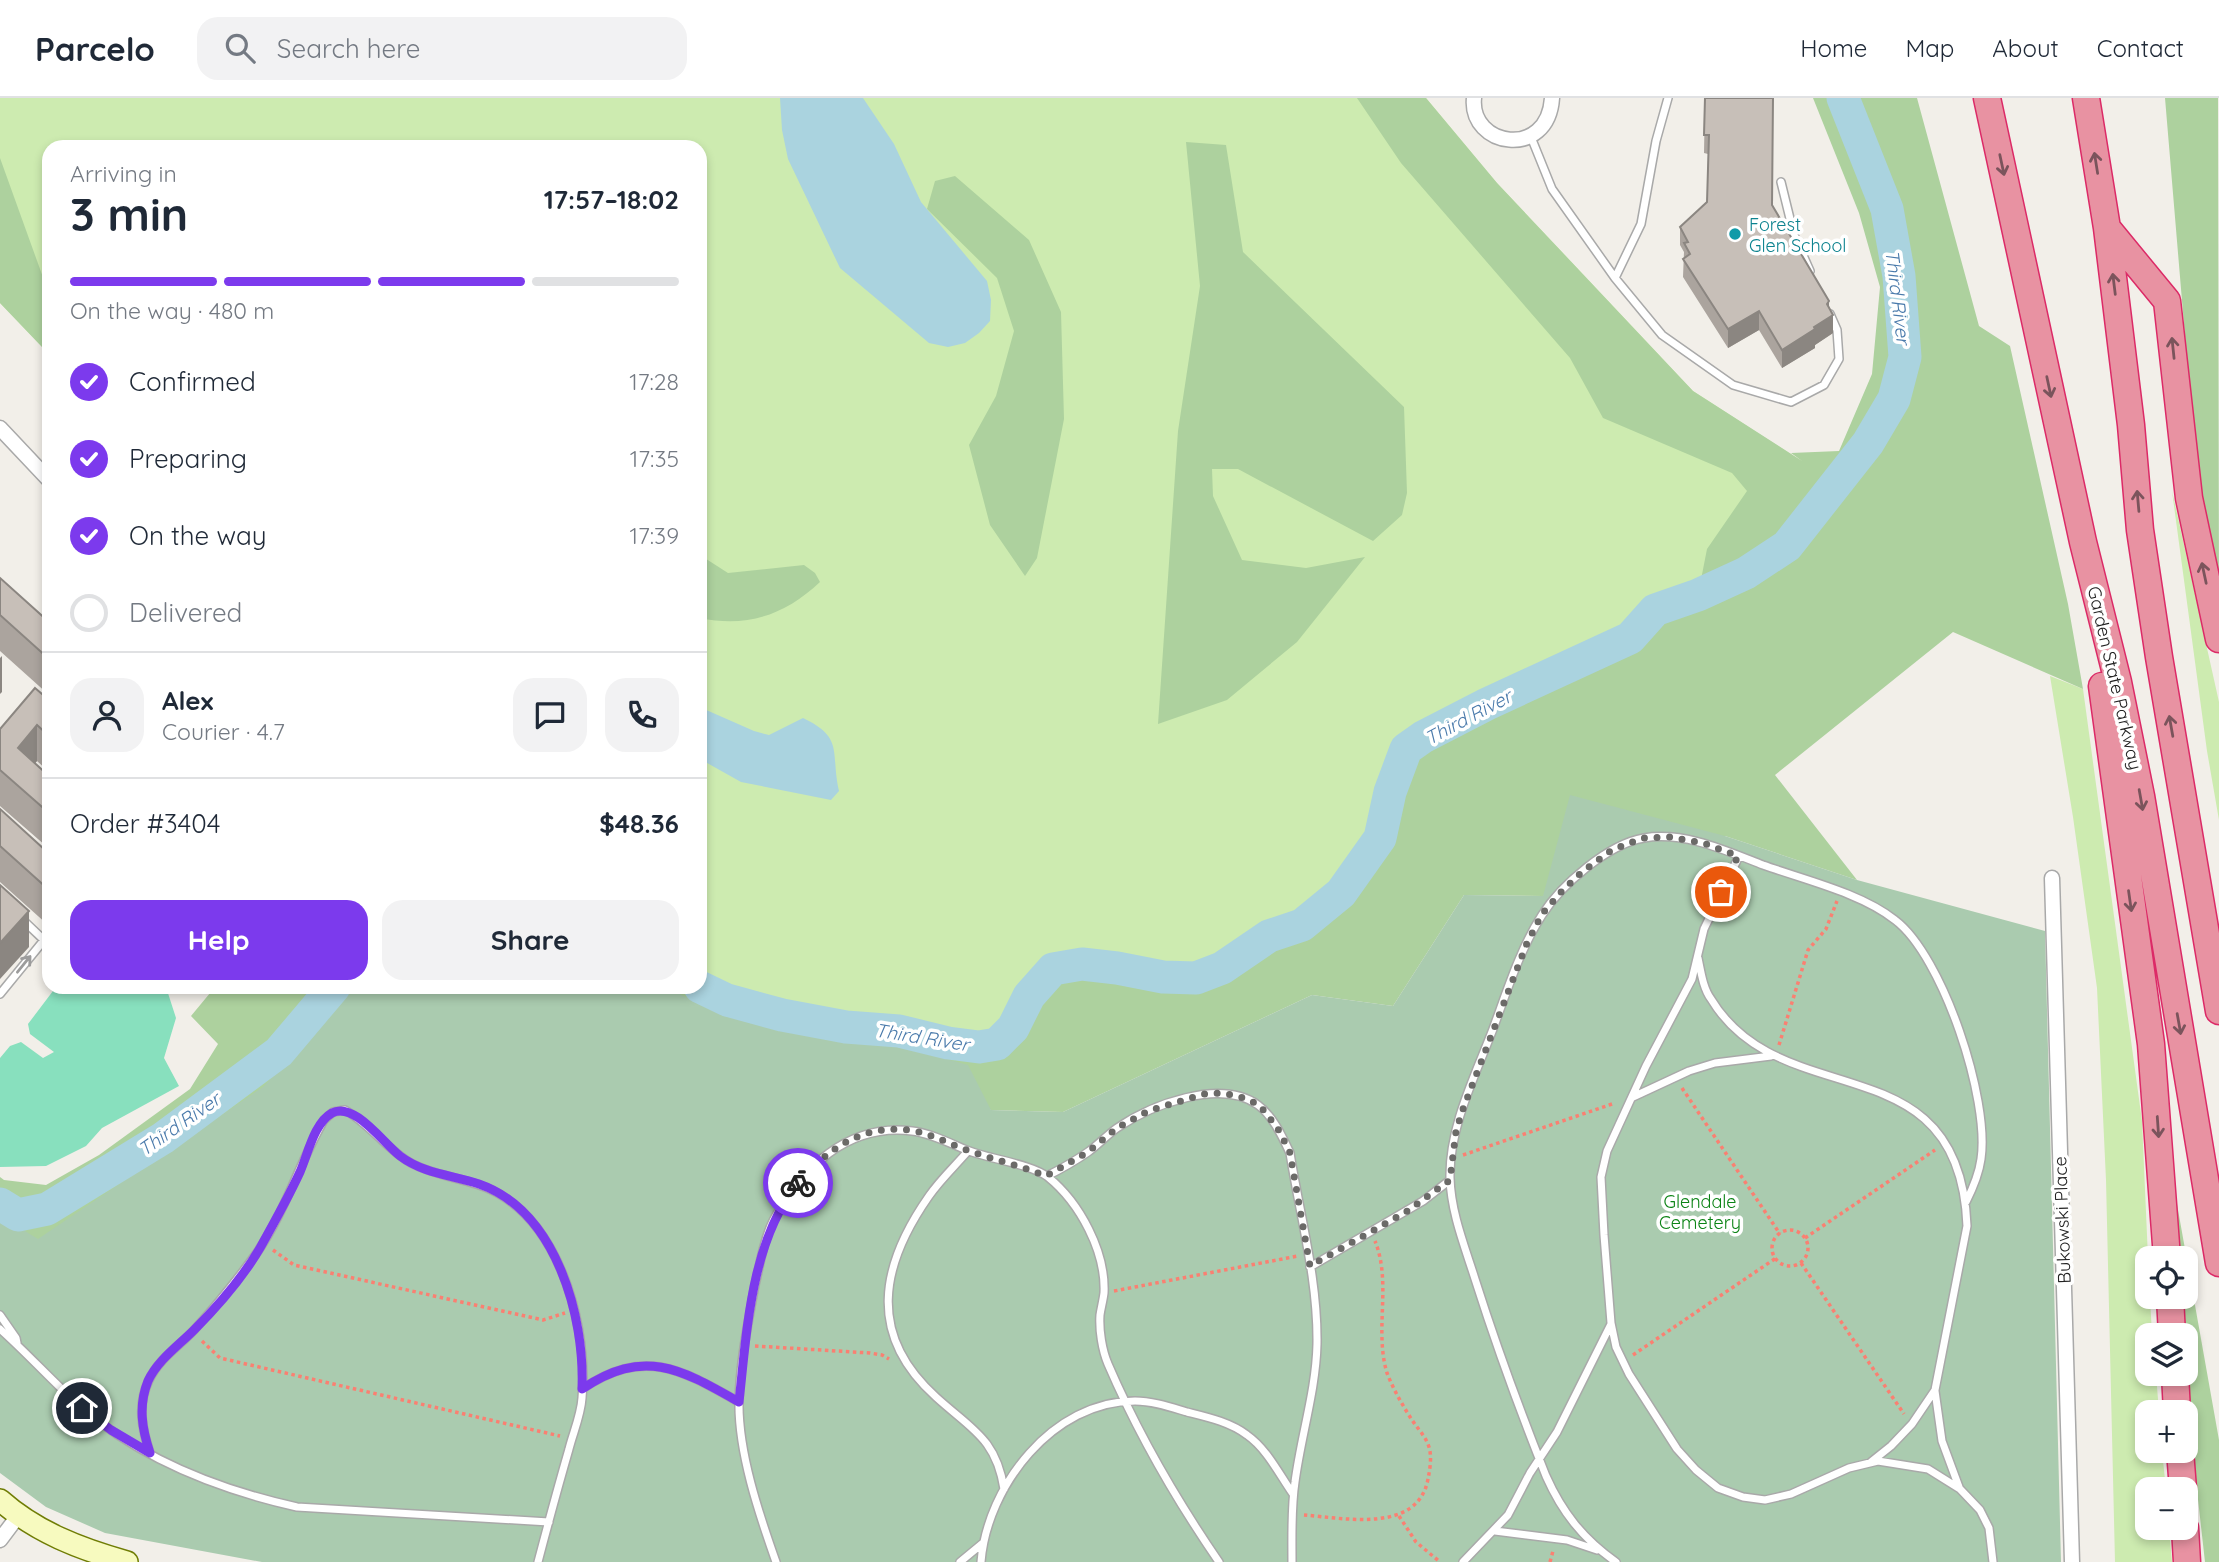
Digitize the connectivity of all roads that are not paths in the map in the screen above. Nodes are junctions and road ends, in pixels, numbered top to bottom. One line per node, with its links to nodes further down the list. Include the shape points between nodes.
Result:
1 (1474, 98): 6 (street, via 1472,111 1481,127 1515,140)
2 (1552, 98): 6 (street, via 1544,127)
3 (1668, 98): 9 (lane, via 1641,224)
4 (1987, 98): 14 (highway, Garden State Parkway, one-way to 14)
5 (2086, 98): 8 (highway, one-way to 5)
6 (1531, 137): 9 (lane, via 1552,189)
7 (1781, 182): 10 (lane, via 1794,235)
8 (2107, 228): 15 (highway, one-way to 8, via 2189,498 2167,301); 23 (highway, one-way to 8, via 2142,543)
9 (1615, 278): 11 (lane, via 1662,335 1732,386 1791,402 1824,385 1839,359 1837,330)
10 (1815, 282)
11 (1826, 306)
12 (0, 428): 13 (street)
13 (42, 473)
14 (2083, 542): 30 (highway, one-way to 30, via 2151,1044); 31 (highway, Garden State Parkway, one-way to 31, via 2141,796)
15 (2219, 639)
16 (1738, 856): 21 (lane, via 1704,929); 28 (lane, via 1703,843 1643,838 1612,850 1562,891 1542,914 1522,954 1463,1109); 29 (lane, via 1869,902 1899,922 1926,956 1977,1090 1981,1158)
17 (2052, 878): 65 (street, Bukowski Place)
18 (18, 916): 19 (lane)
19 (42, 933)
20 (42, 943): 22 (lane, one-way to 20)
21 (1698, 954): 24 (lane, via 1709,997 1717,1009 1743,1036); 25 (lane, via 1692,979)
22 (0, 994)
23 (2219, 1011)
24 (1774, 1056): 25 (lane, via 1716,1063); 29 (lane, via 1880,1092 1927,1119 1957,1163)
25 (1631, 1097): 34 (lane, via 1607,1151 1601,1177)
26 (968, 1151): 27 (lane); 39 (lane, via 915,1131 891,1129 859,1136 815,1163 772,1223 761,1258); 44 (lane, via 930,1194 904,1240 892,1270 888,1300 897,1349 938,1400 980,1433 1001,1468)
27 (1046, 1176): 32 (lane, via 1148,1111 1204,1094 1248,1099 1269,1117 1290,1153); 40 (lane, via 1079,1213 1098,1246 1104,1293 1102,1340)
28 (1450, 1180): 32 (lane, via 1372,1233); 42 (lane, via 1462,1240)
29 (1966, 1202): 38 (lane, via 1967,1226)
30 (2166, 1246)
31 (2219, 1263)
32 (1310, 1266): 46 (lane, via 1317,1348)
33 (0, 1315): 36 (lane)
34 (1611, 1323): 42 (lane); 43 (lane, via 1623,1362 1677,1450 1718,1488 1765,1500)
35 (0, 1329): 36 (lane)
36 (17, 1344): 41 (lane, via 82,1408)
37 (582, 1389): 39 (lane, via 631,1366 651,1366 672,1368); 41 (lane, via 580,1339 564,1277 550,1248 519,1208 480,1184 412,1164 345,1110 324,1120 263,1242 239,1278 149,1379 141,1416); 49 (lane)
38 (1935, 1390): 43 (lane, via 1912,1424); 45 (lane, via 1942,1441)
39 (739, 1402): 57 (lane, via 744,1451)
40 (1126, 1402): 44 (lane, via 1094,1409 1055,1430 1015,1469); 46 (lane, via 1149,1402 1231,1426 1261,1448); 60 (lane, via 1156,1465)
41 (150, 1453): 49 (lane, via 203,1479 297,1507)
42 (1539, 1460): 50 (lane); 54 (lane, via 1571,1521)
43 (1869, 1463): 45 (lane, via 1927,1469)
44 (1004, 1489): 53 (lane)
45 (1960, 1489): 64 (lane, via 1990,1528)
46 (1293, 1495): 61 (lane)
47 (0, 1500): 48 (street)
48 (18, 1516): 51 (street); 55 (street, via 52,1536)
49 (549, 1522): 56 (lane)
50 (1495, 1531): 54 (lane, via 1567,1540); 62 (lane)
51 (0, 1540)
52 (2186, 1540): 66 (highway)
53 (982, 1543): 58 (lane); 59 (lane)
54 (1601, 1551): 63 (lane)
55 (127, 1562)
56 (538, 1562)
57 (776, 1562)
58 (960, 1562)
59 (981, 1562)
60 (1219, 1562)
61 (1292, 1562)
62 (1463, 1562)
63 (1616, 1562)
64 (1993, 1562)
65 (2072, 1562)
66 (2187, 1562)

